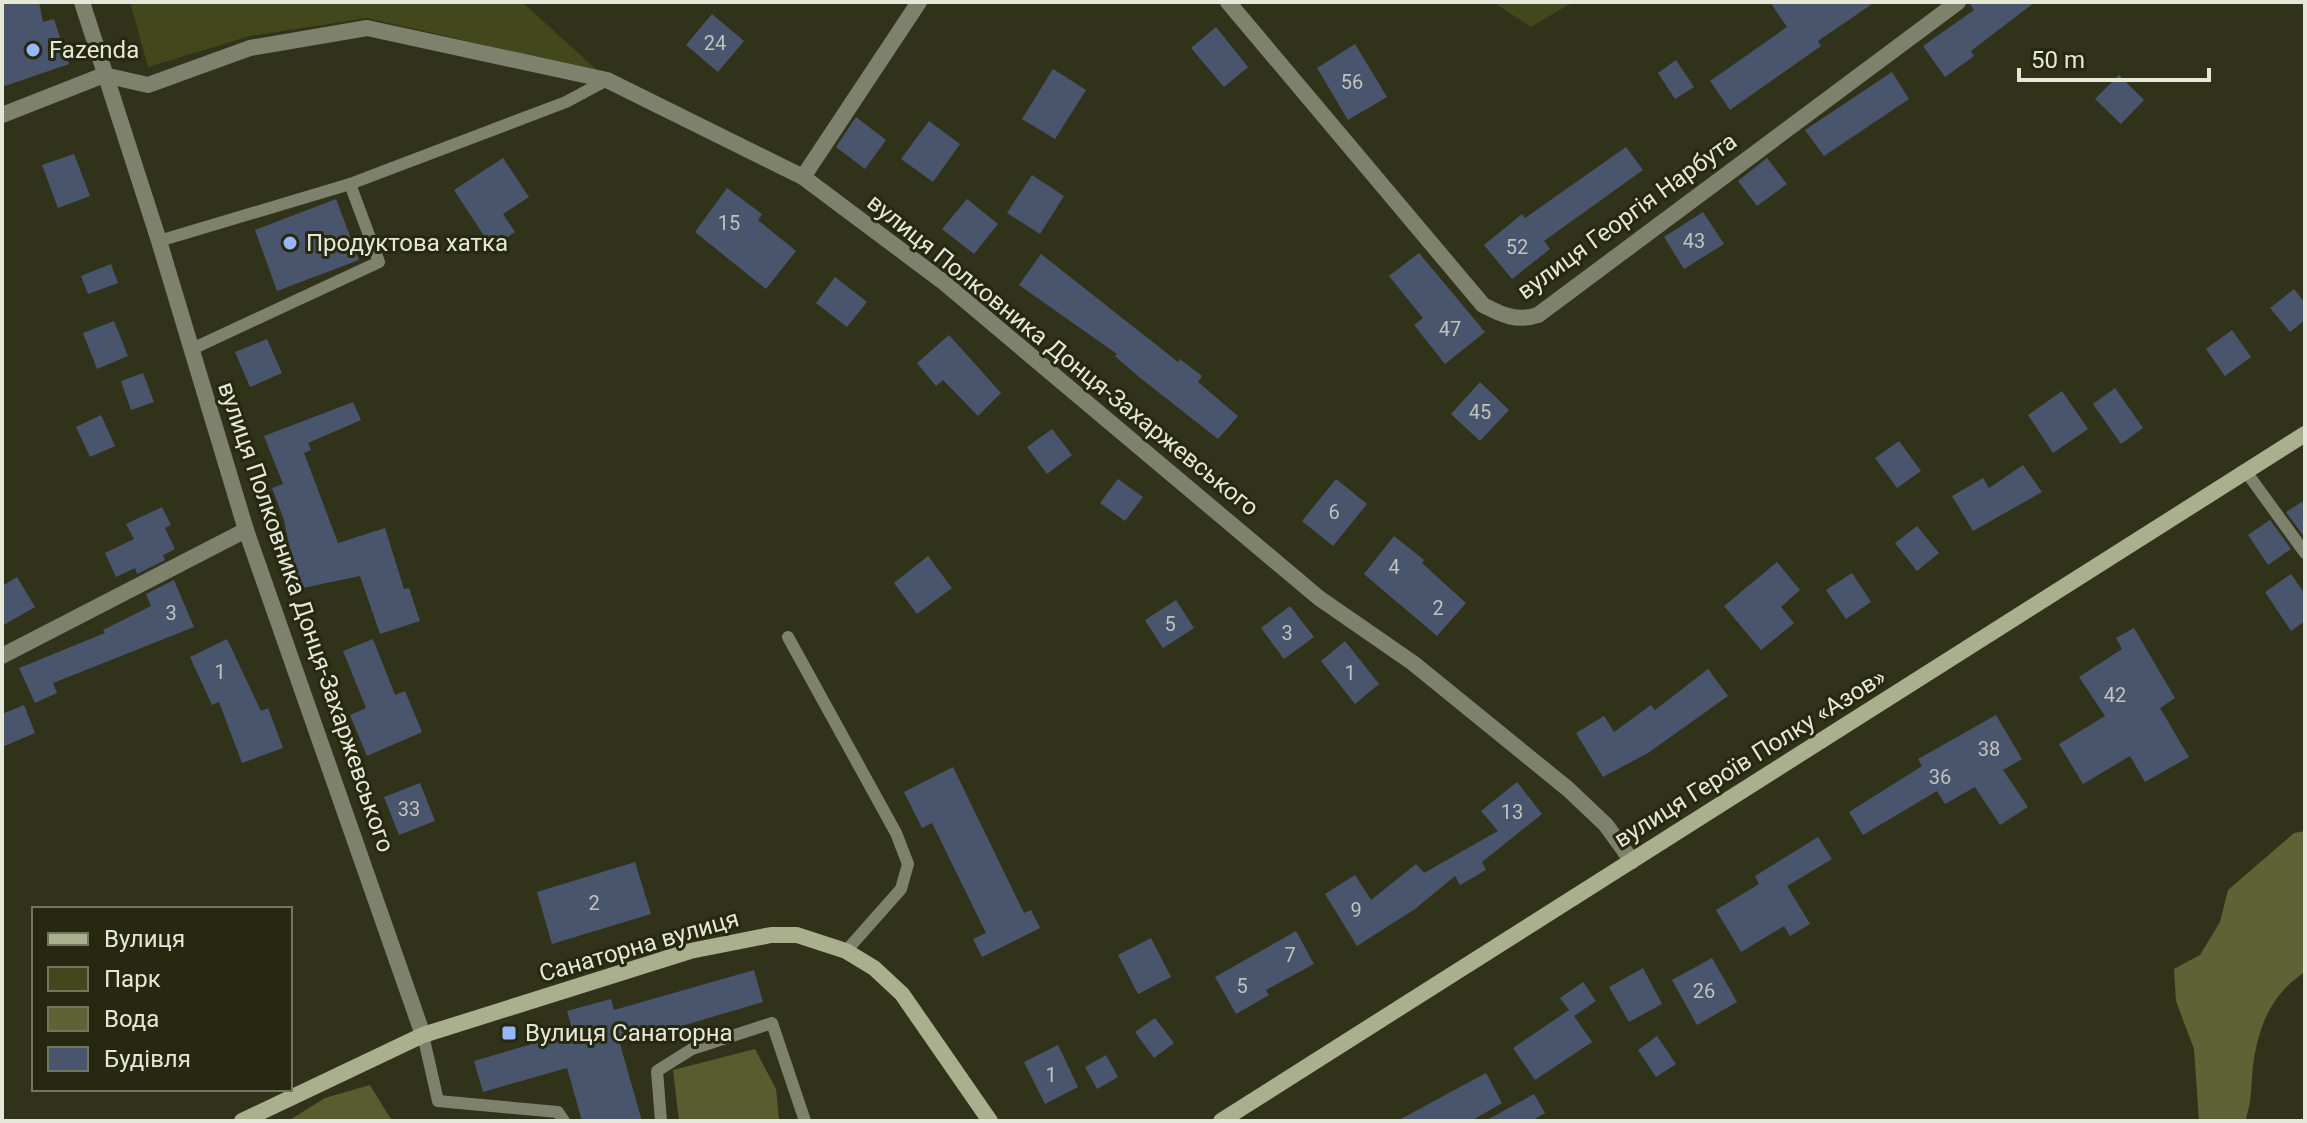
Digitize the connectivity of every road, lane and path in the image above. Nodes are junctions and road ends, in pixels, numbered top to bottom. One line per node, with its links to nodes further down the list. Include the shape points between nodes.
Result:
1 (82, 2): 5 (street, вулиця Полковника Донця-Захаржевського)
2 (919, 2): 8 (street)
3 (1228, 2): 4 (street, вулиця Георгія Нарбута, via 1483,305 1524,320 1538,315)
4 (1958, 2)
5 (104, 75): 6 (street, вулиця Полковника Донця-Захаржевського, via 148,85 250,48 367,28); 7 (street); 10 (street, вулиця Полковника Донця-Захаржевського)
6 (607, 80): 8 (street, вулиця Полковника Донця-Захаржевського); 9 (lane, via 566,102)
7 (2, 115)
8 (803, 177): 18 (street, вулиця Полковника Донця-Захаржевського, via 942,281 1319,598 1413,663 1568,789 1606,825)
9 (350, 184): 10 (lane); 11 (lane, via 379,262)
10 (159, 241): 11 (street, вулиця Полковника Донця-Захаржевського)
11 (192, 349): 14 (street, вулиця Полковника Донця-Захаржевського)
12 (2305, 434): 13 (main road, вулиця Героїв Полку «Азов»)
13 (2247, 473): 15 (lane); 18 (main road, вулиця Героїв Полку «Азов»)
14 (246, 530): 17 (street); 20 (street, вулиця Полковника Донця-Захаржевського)
15 (2305, 553)
16 (788, 637): 19 (lane, via 908,864 901,889)
17 (2, 656)
18 (1632, 861): 26 (main road, вулиця Героїв Полку «Азов»)
19 (846, 951): 20 (main road, Санаторна вулиця, via 797,935 771,935 690,951); 25 (main road, Санаторна вулиця, via 902,994)
20 (423, 1035): 21 (main road, Санаторна вулиця); 22 (lane, via 438,1101 558,1112)
21 (242, 1121)
22 (564, 1121)
23 (661, 1121): 24 (lane, via 657,1071 692,1049 772,1023)
24 (805, 1121)
25 (990, 1121)
26 (1221, 1121)

